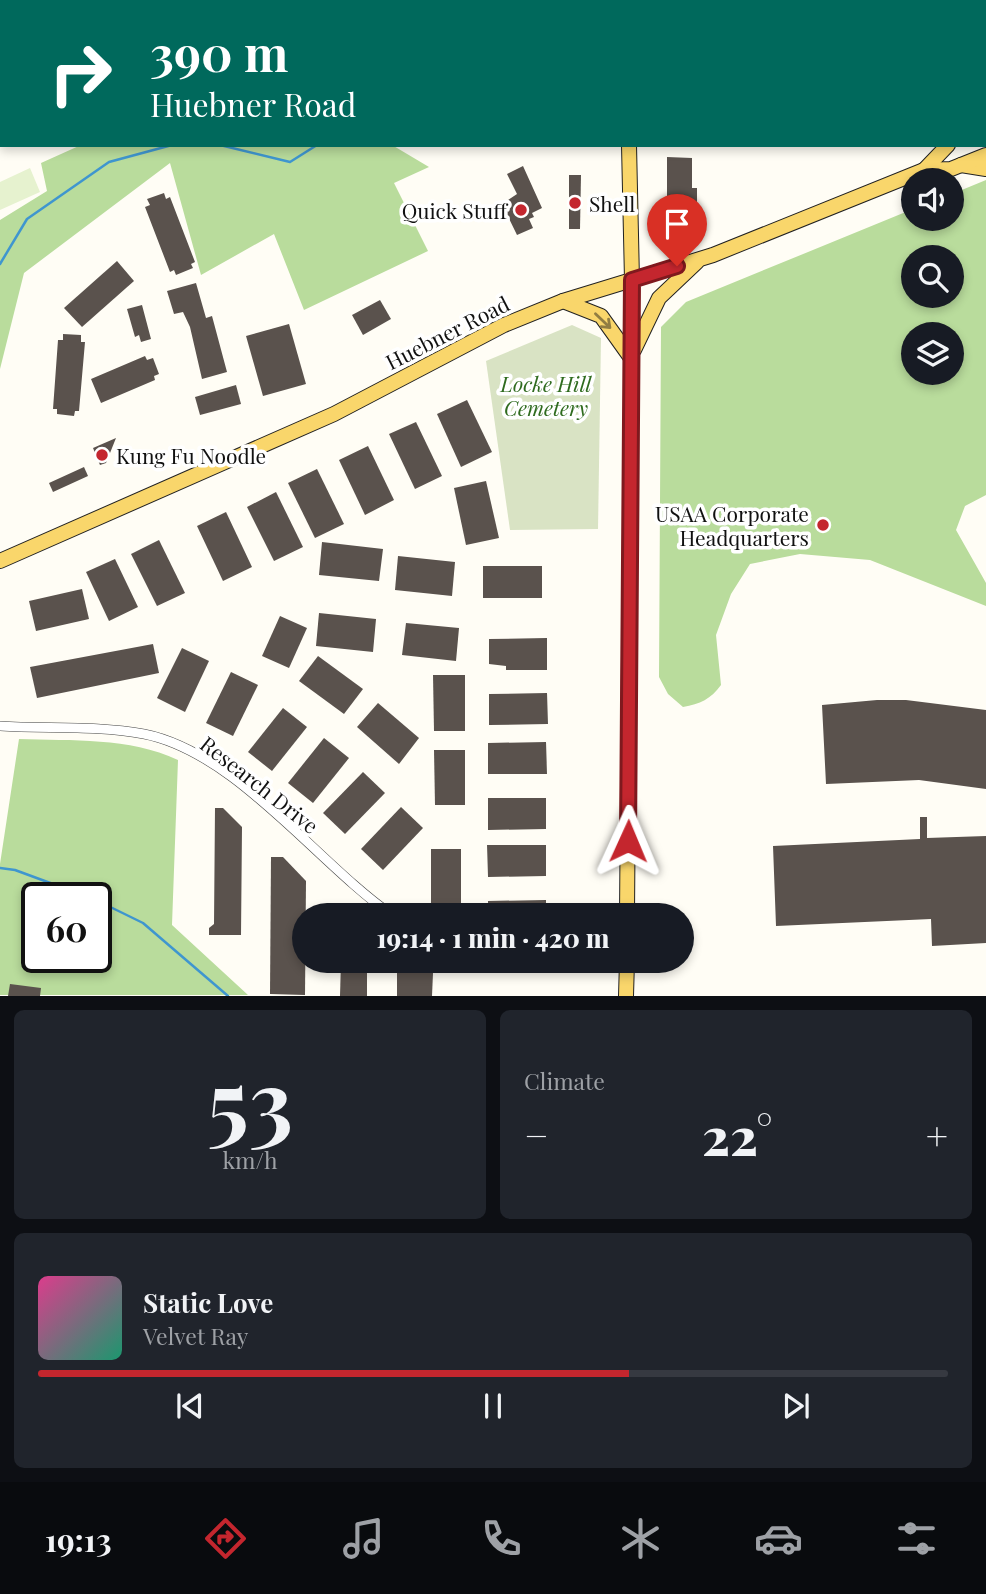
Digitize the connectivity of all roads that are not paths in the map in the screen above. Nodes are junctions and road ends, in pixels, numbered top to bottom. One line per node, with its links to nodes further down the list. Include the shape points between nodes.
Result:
1 (629, 147): 10 (main road)
2 (946, 147): 5 (main road, Huebner Road)
3 (986, 155): 4 (main road, Huebner Road)
4 (960, 165): 6 (main road, Huebner Road); 7 (main road)
5 (926, 168)
6 (953, 168)
7 (986, 169)
8 (901, 179): 9 (main road, Huebner Road)
9 (700, 259): 10 (main road, Huebner Road); 12 (main road, via 659,298)
10 (632, 280): 11 (main road, Huebner Road); 12 (main road)
11 (562, 301): 12 (main road, one-way to 12, via 601,316); 13 (main road, Huebner Road, via 504,325 334,414)
12 (631, 358): 16 (main road)
13 (0, 561)
14 (0, 726): 15 (street, Research Drive, via 144,734 180,746 272,810)
15 (378, 903)
16 (627, 903)
17 (627, 973): 18 (main road)
18 (626, 996)

